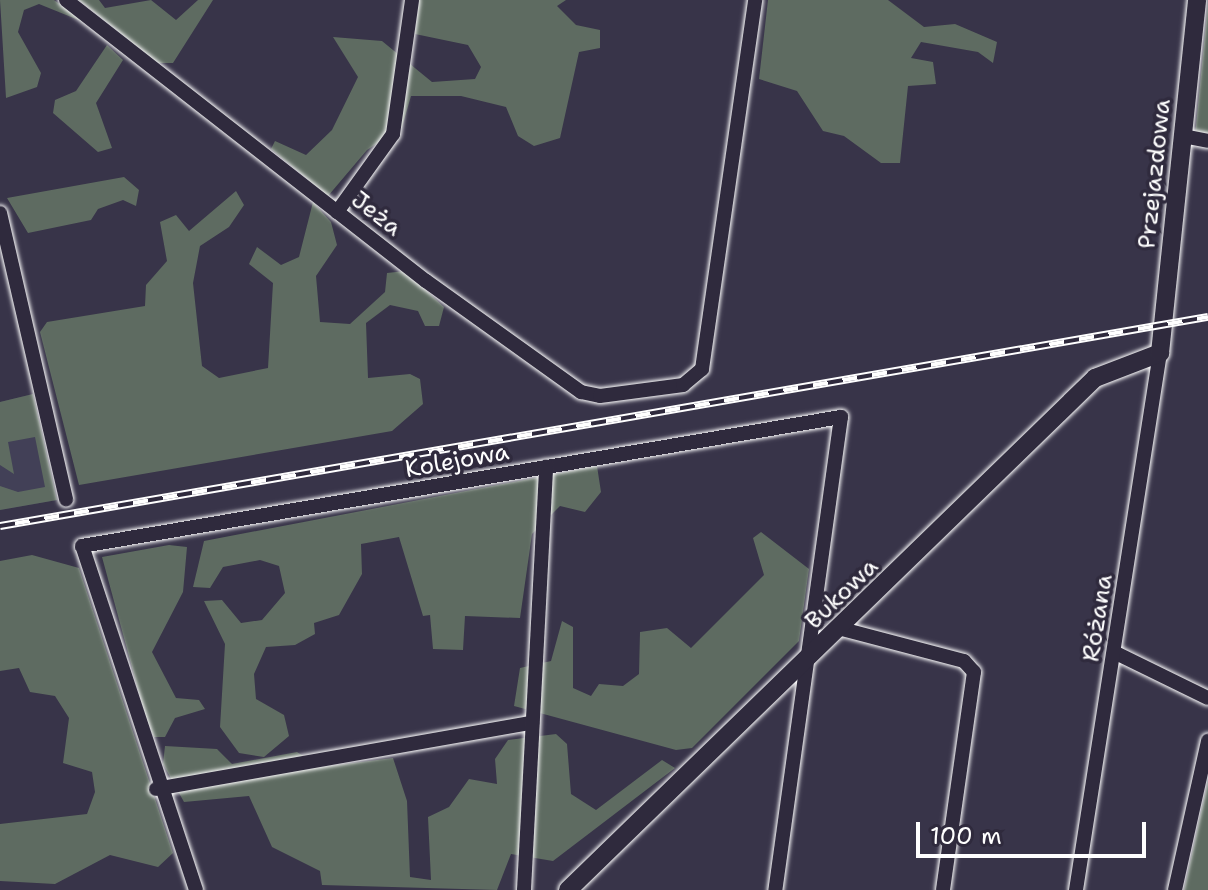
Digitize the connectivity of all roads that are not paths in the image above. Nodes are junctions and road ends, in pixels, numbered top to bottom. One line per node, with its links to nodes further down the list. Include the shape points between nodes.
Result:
1 (66, 0): 7 (street, Jeża)
2 (412, 0): 7 (street, via 393,134)
3 (755, 0): 7 (street, Jeża, via 705,360 683,385 625,395 581,392)
4 (1197, 0): 5 (street, Przejazdowa)
5 (1183, 136): 6 (street); 9 (street, Przejazdowa)
6 (1208, 141)
7 (337, 212)
8 (0, 213): 11 (street)
9 (1160, 353): 12 (street, Bukowa, via 1095,378); 13 (street, Różana)
10 (546, 467): 14 (street, Kolejowa, via 841,417); 16 (street); 18 (street, Kolejowa, via 82,546)
11 (66, 500)
12 (842, 629): 14 (street, Bukowa); 23 (street, via 964,661 974,672)
13 (1116, 653): 15 (street); 24 (street, Różana)
14 (806, 661): 21 (street, Bukowa); 22 (street)
15 (1208, 698)
16 (532, 723): 18 (street); 20 (street)
17 (1208, 741): 25 (street)
18 (156, 789): 19 (street)
19 (196, 890)
20 (524, 890)
21 (568, 890)
22 (775, 890)
23 (943, 890)
24 (1076, 890)
25 (1175, 890)

